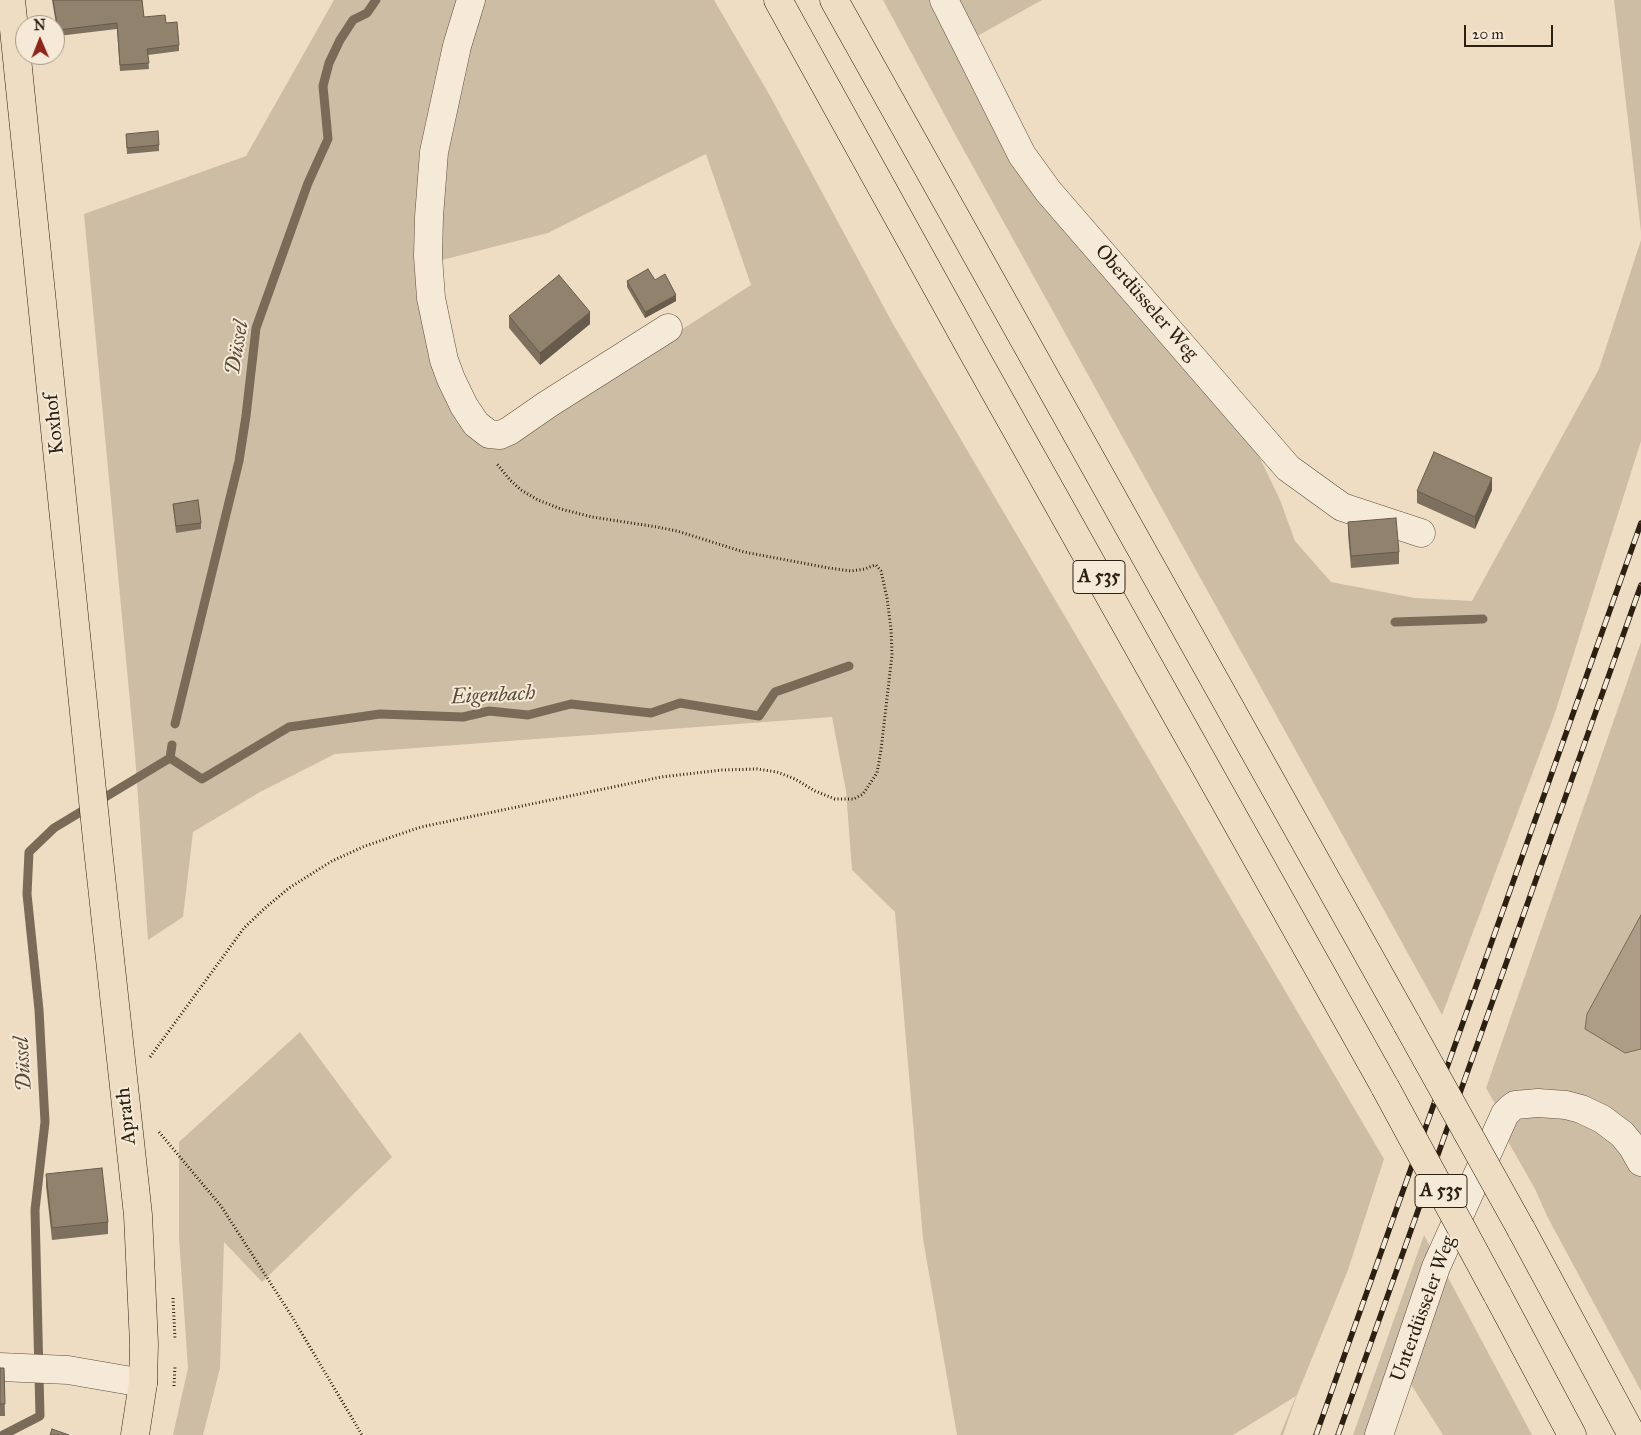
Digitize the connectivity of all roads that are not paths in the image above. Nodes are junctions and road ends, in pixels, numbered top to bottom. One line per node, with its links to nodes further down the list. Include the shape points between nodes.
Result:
1 (11, 0): 8 (main road, Koxhof)
2 (471, 0): 6 (street, via 434,152 428,256 431,298 444,360 464,406 476,424 489,434 509,432)
3 (778, 0): 14 (main road, A 535, bridge, via 1384,1087)
4 (834, 0): 15 (main road, A 535, bridge, via 1407,1024)
5 (944, 0): 7 (street, Oberdüsseler Weg, via 1022,155 1048,191 1288,468 1342,507)
6 (668, 328)
7 (1421, 533)
8 (98, 849): 11 (main road, Aprath, via 138,1225 144,1344)
9 (1641, 1162): 13 (street, Unterdüsseler Weg, via 1632,1146 1611,1125 1581,1109 1538,1103 1510,1108 1436,1267)
10 (6, 1367): 11 (street, via 68,1370)
11 (142, 1384): 12 (main road, Aprath)
12 (135, 1435)
13 (1379, 1435)
14 (1572, 1435)
15 (1632, 1435)

